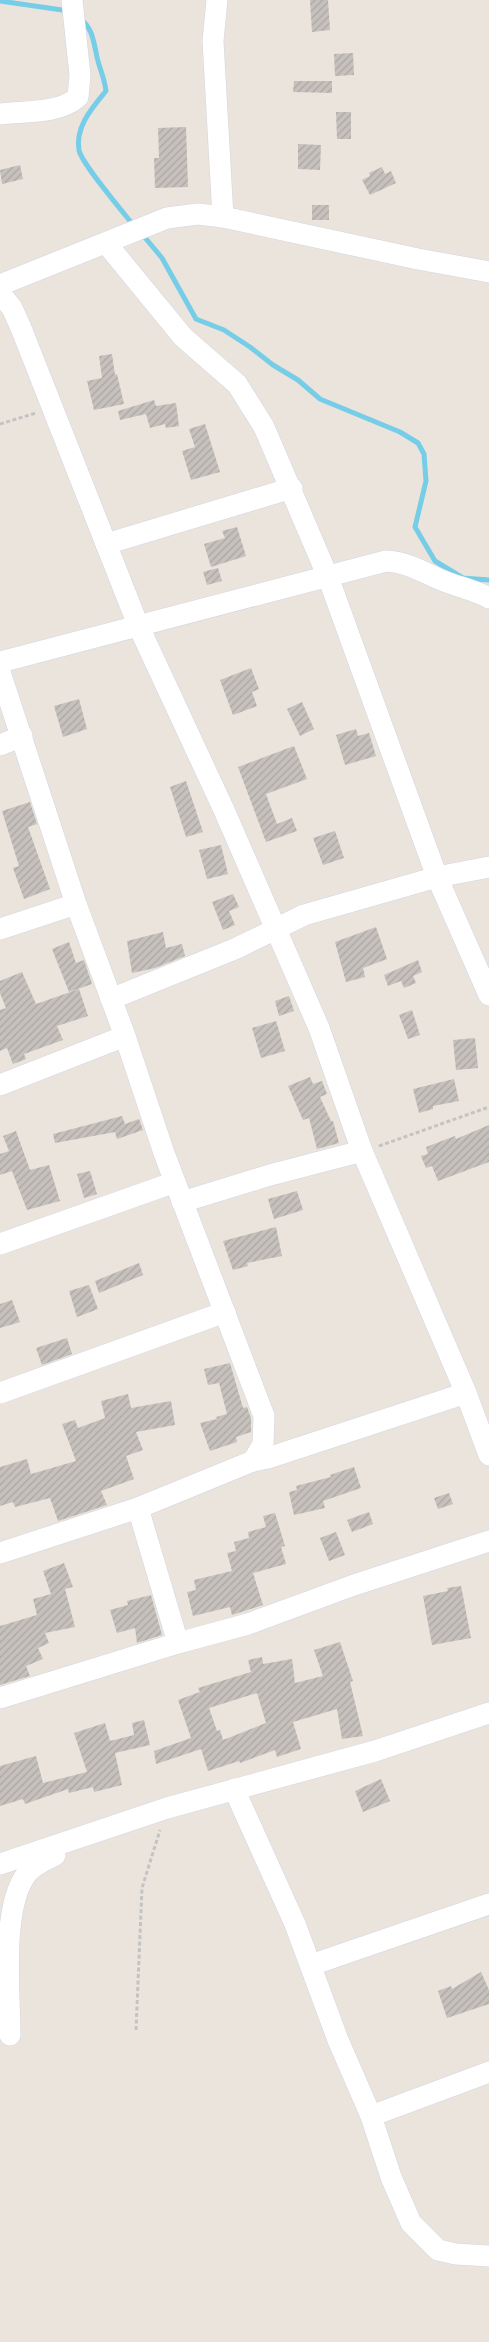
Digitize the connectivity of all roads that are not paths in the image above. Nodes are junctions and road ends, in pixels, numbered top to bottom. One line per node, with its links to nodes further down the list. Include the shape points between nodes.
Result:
1 (72, 0): 3 (street, via 80,75 78,97 57,108)
2 (217, 0): 4 (street, via 213,41)
3 (0, 114)
4 (223, 217): 5 (street, via 210,214 174,216); 6 (street)
5 (106, 243): 7 (street); 9 (street, via 183,337 237,384 264,427)
6 (489, 272)
7 (0, 285)
8 (0, 293): 10 (street, via 12,308 21,328)
9 (292, 488): 10 (street); 11 (street)
10 (106, 544): 13 (street)
11 (328, 577): 12 (street, via 364,566 395,562); 13 (street); 19 (street)
12 (489, 598)
13 (138, 625): 14 (street); 21 (street)
14 (0, 662)
15 (0, 672): 16 (street)
16 (22, 736): 17 (street); 20 (street)
17 (0, 745)
18 (489, 867): 19 (street)
19 (437, 877): 21 (street, via 337,904); 23 (street)
20 (76, 904): 22 (street); 24 (street)
21 (275, 928): 24 (street, via 238,948); 27 (street, via 319,1028)
22 (0, 929)
23 (489, 995)
24 (110, 999): 25 (street)
25 (125, 1036): 26 (street); 28 (street)
26 (0, 1085)
27 (362, 1151): 29 (street); 33 (street)
28 (174, 1182): 29 (street); 30 (street)
29 (182, 1202): 31 (street)
30 (0, 1244)
31 (225, 1312): 32 (street); 35 (street, via 264,1416 263,1444)
32 (0, 1393)
33 (466, 1393): 34 (street); 35 (street)
34 (489, 1455)
35 (253, 1461): 36 (street)
36 (138, 1508): 38 (street); 39 (street)
37 (489, 1541): 39 (street, via 248,1624)
38 (0, 1553)
39 (178, 1643): 40 (street)
40 (0, 1698)
41 (489, 1713): 42 (street, via 375,1751)
42 (234, 1789): 43 (street); 47 (street)
43 (85, 1836): 44 (street); 46 (street, via 28,1871)
44 (0, 1864)
45 (489, 1904): 47 (street)
46 (4, 1928): 48 (street)
47 (311, 1965): 50 (street, via 338,2040)
48 (10, 2035)
49 (489, 2072): 50 (street)
50 (371, 2116): 51 (street, via 391,2177 411,2223 438,2250)
51 (489, 2256)

